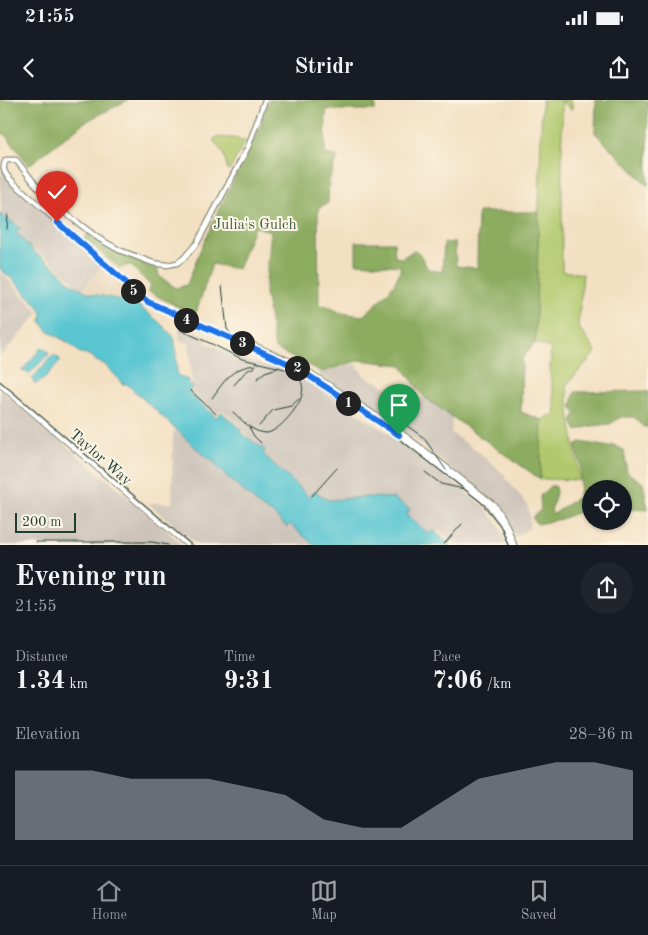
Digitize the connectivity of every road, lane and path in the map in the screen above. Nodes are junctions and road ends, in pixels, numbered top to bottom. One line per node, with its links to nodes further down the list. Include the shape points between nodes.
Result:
1 (265, 100): 2 (main road, via 248,147 198,243 184,258 172,264 153,263 98,238 48,200 18,162)
2 (4, 166): 5 (main road, via 143,297 296,364 396,429 487,499 502,516)
3 (0, 385): 4 (street, Taylor Way)
4 (187, 545)
5 (512, 545)

